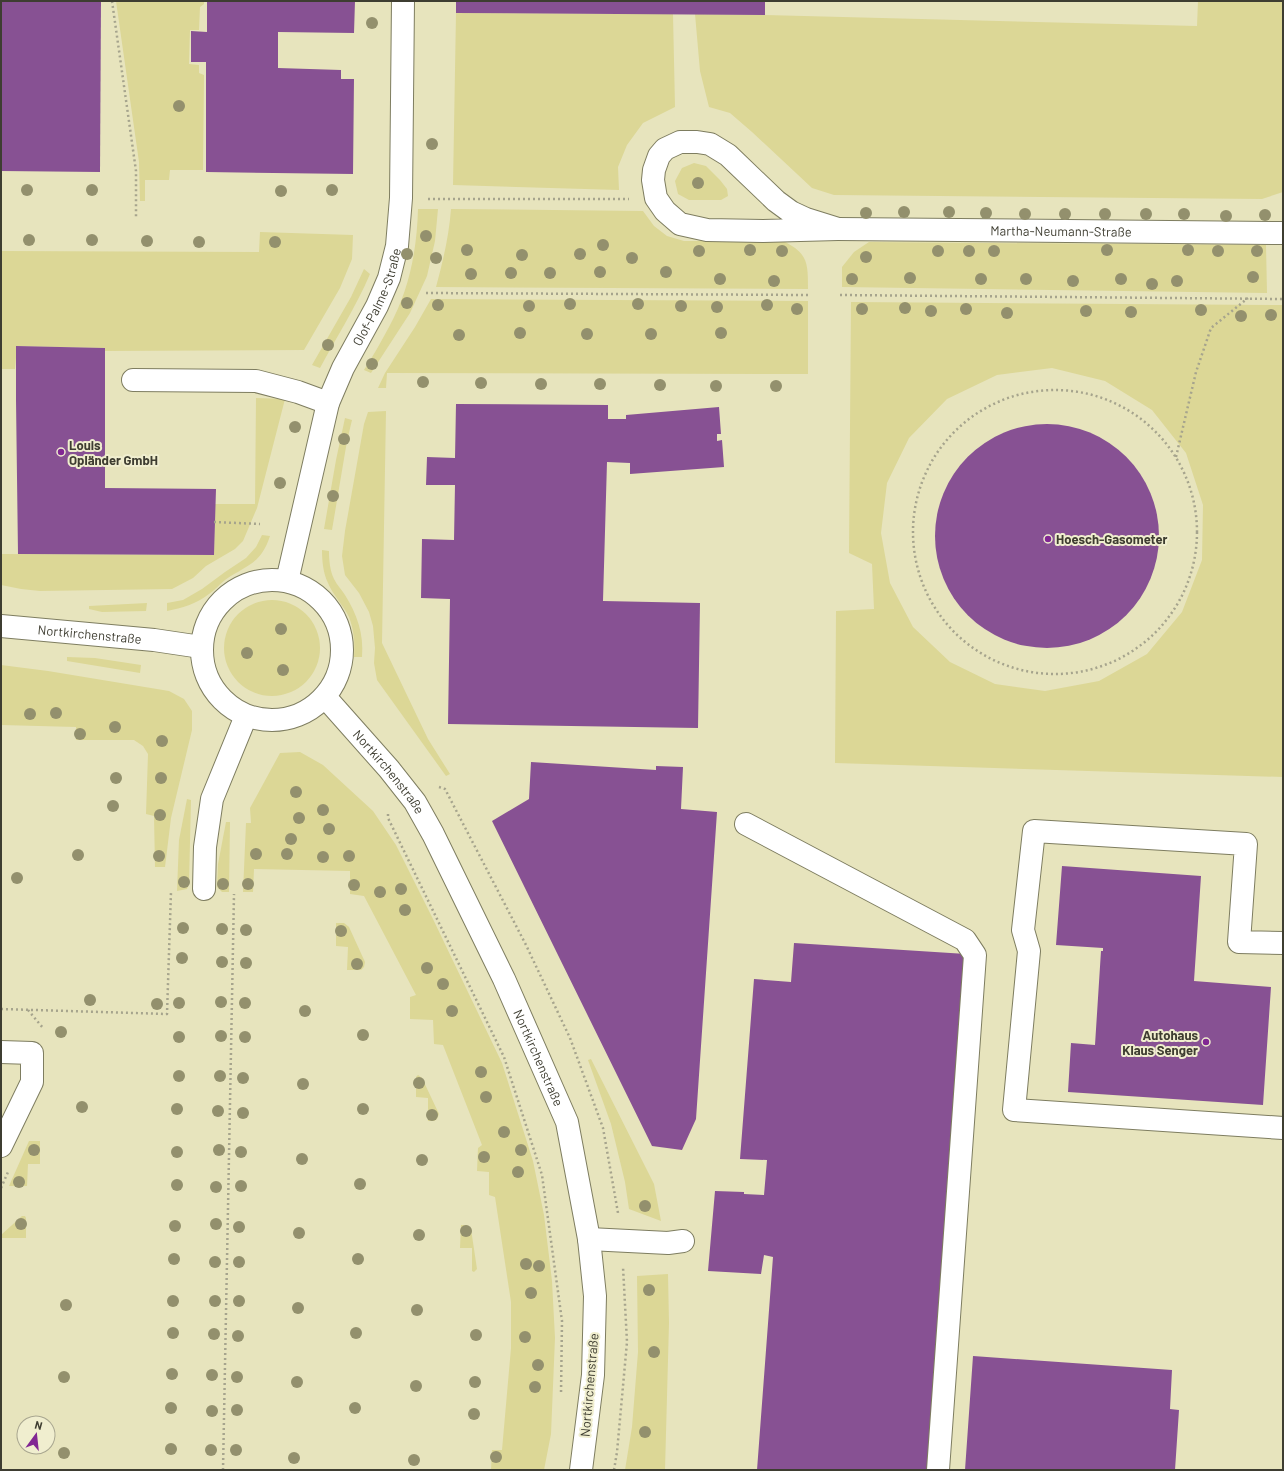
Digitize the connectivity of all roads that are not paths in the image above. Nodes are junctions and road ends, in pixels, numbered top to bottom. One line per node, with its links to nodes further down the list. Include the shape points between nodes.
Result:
1 (403, 1): 5 (main road, Olof-Palme-Straße, via 401,198 397,246 389,278 377,306 343,368)
2 (838, 229): 2 (main road, Martha-Neumann-Straße, via 806,220 791,212 728,155 710,144 680,142 665,149 659,156 653,180 656,198 665,211 680,224 707,230); 3 (main road, Martha-Neumann-Straße)
3 (1283, 233)
4 (133, 380): 5 (main road, via 256,381)
5 (328, 403): 6 (main road, Olof-Palme-Straße)
6 (287, 581): 8 (main road, via 266,580 246,584 229,594 211,615 205,627); 9 (main road, via 306,588 323,601 336,618 342,638 343,659 337,680)
7 (1, 626): 8 (main road, Nortkirchenstraße, via 154,640)
8 (201, 647): 10 (main road, via 204,669 212,689 227,705)
9 (326, 698): 10 (main road, via 309,711 289,719 267,721); 17 (main road, Nortkirchenstraße, via 389,769 415,802 434,834 504,979 567,1122)
10 (246, 716): 12 (main road, via 212,799 205,847)
11 (746, 824): 20 (main road, via 965,940 975,955)
12 (204, 889)
13 (1283, 943): 15 (main road, via 1239,942 1246,844 1034,831 1023,930 1029,951 1014,1110)
14 (1, 1052): 16 (main road, via 32,1053 32,1082)
15 (1283, 1128)
16 (1, 1146)
17 (589, 1239): 18 (main road); 19 (main road, Nortkirchenstraße, via 595,1296 593,1375)
18 (683, 1241)
19 (580, 1470)
20 (938, 1470)

